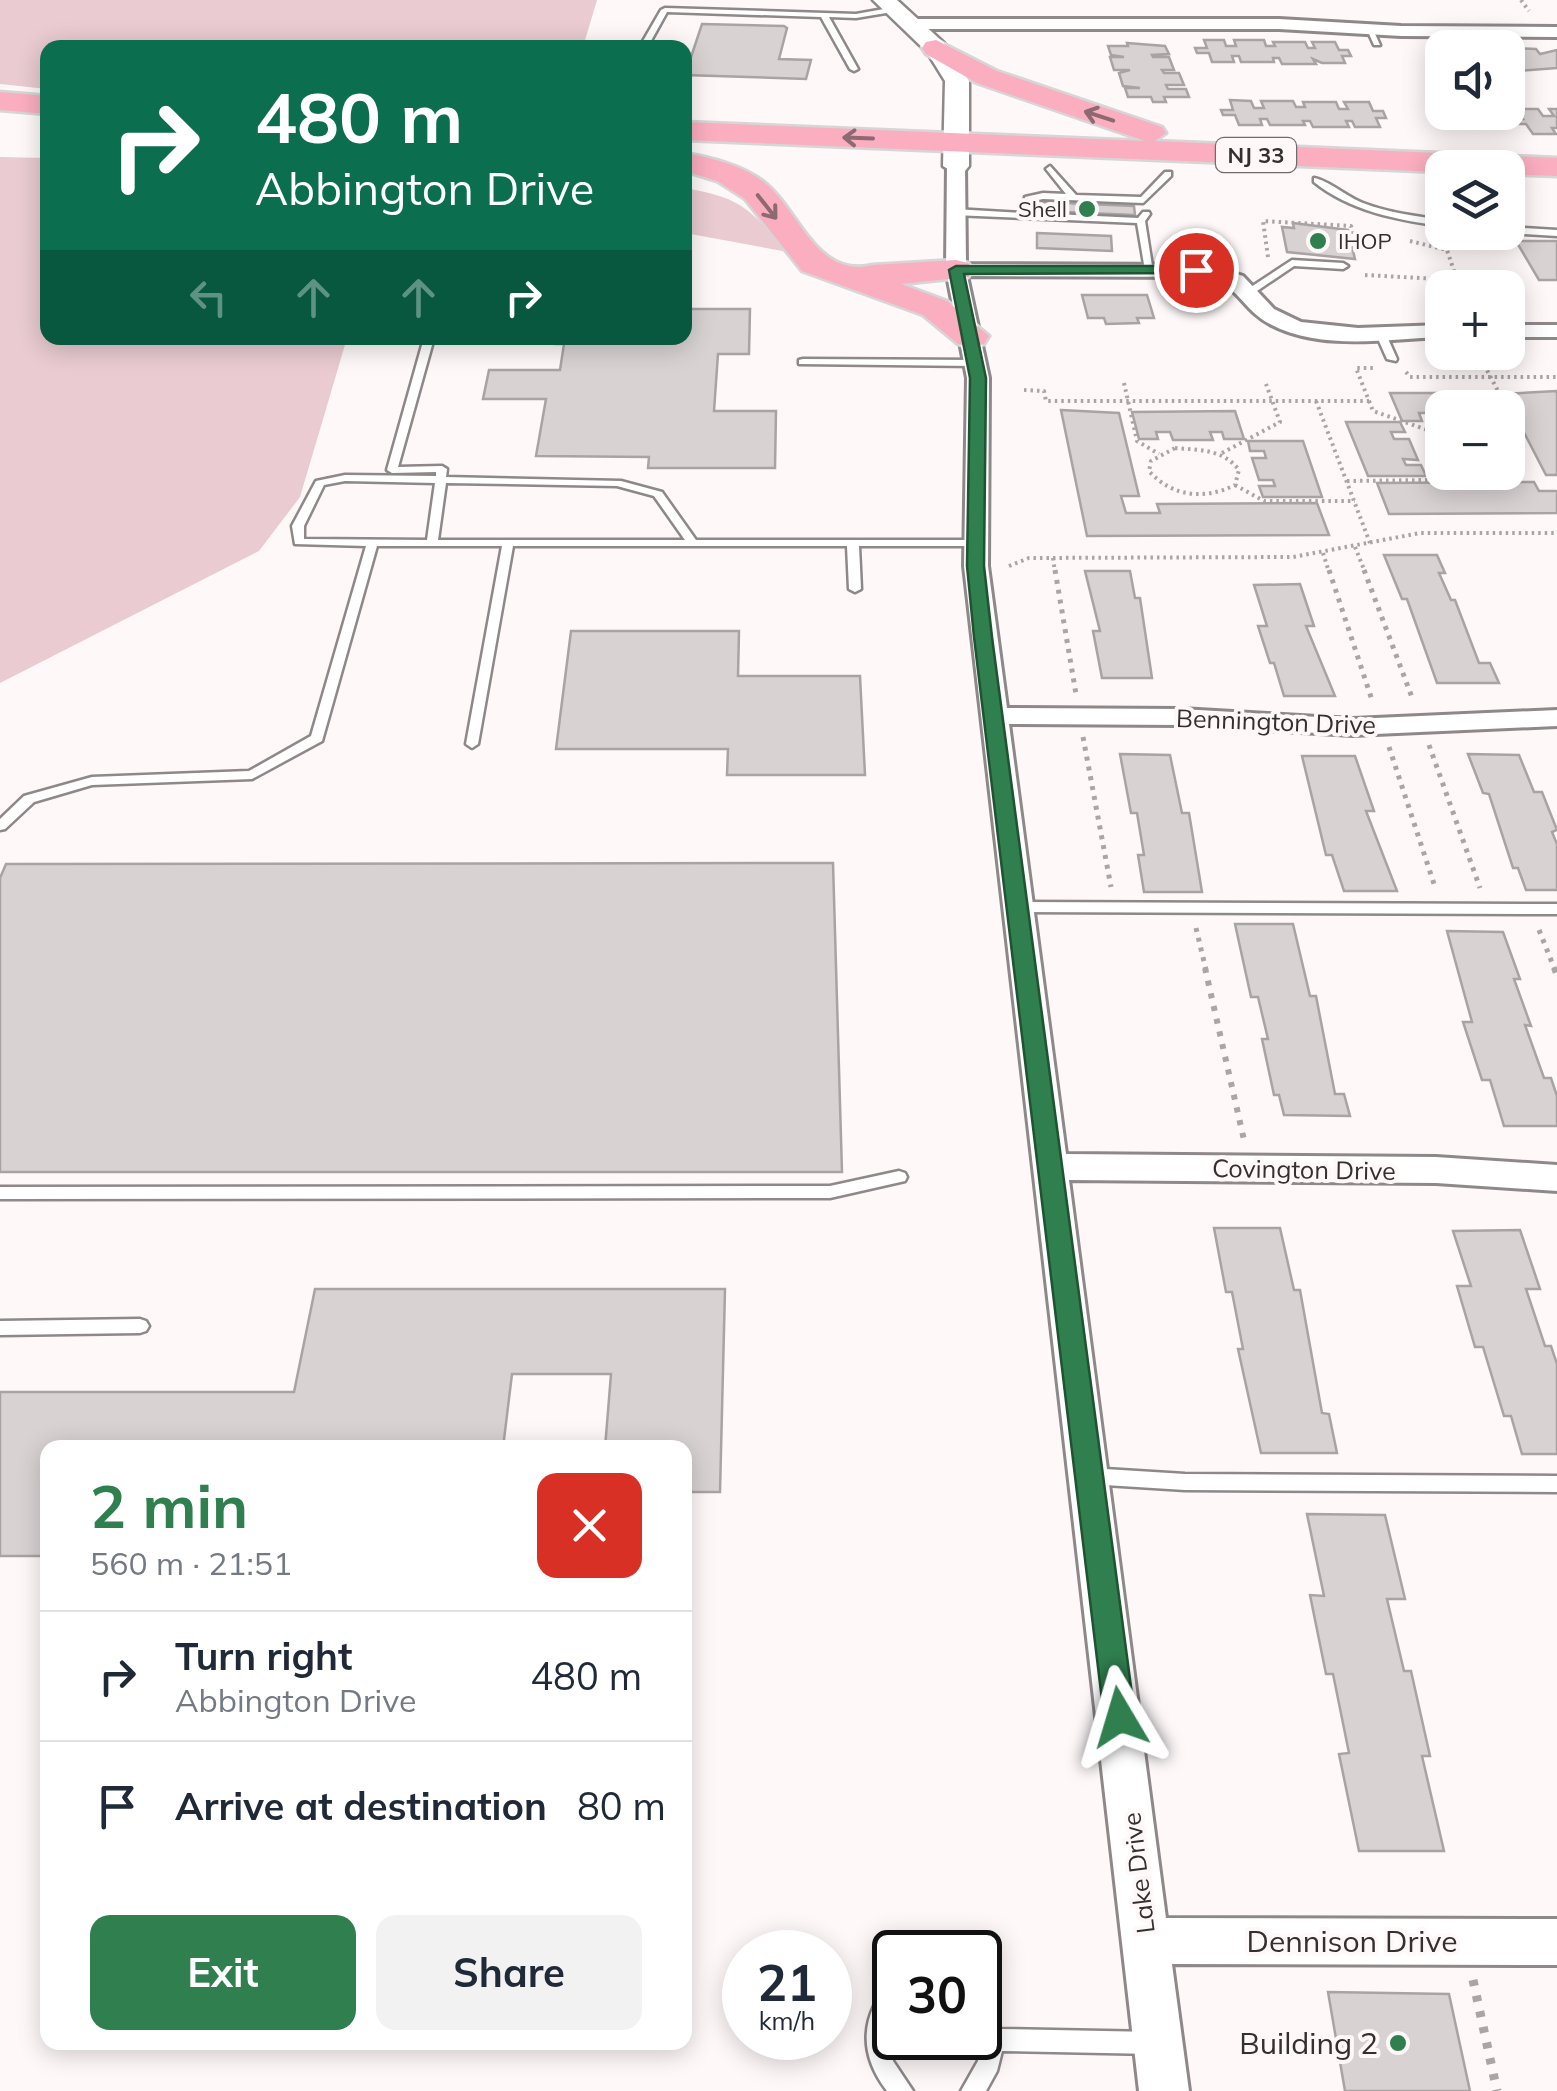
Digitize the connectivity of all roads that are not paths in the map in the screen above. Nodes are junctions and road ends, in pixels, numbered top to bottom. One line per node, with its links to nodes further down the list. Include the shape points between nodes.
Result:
1 (897, 11): 2 (lane); 3 (street, via 1017,31 1279,24 1373,36); 5 (street)
2 (824, 15): 4 (lane, via 664,10); 6 (lane)
3 (1557, 32)
4 (647, 40)
5 (936, 48): 7 (street); 8 (highway)
6 (854, 69)
7 (960, 90): 8 (highway); 16 (street)
8 (1021, 90): 19 (highway, one-way to 8, via 1204,145)
9 (0, 101): 10 (highway)
10 (40, 104)
11 (0, 114): 12 (highway)
12 (40, 116)
13 (0, 127): 14 (highway)
14 (40, 129)
15 (692, 133): 16 (highway, NJ 33, one-way to 15)
16 (956, 154): 17 (highway, NJ 33); 19 (highway, NJ 33); 21 (highway, NJ 33); 29 (street, Lake Drive)
17 (692, 158)
18 (692, 160): 38 (highway, one-way to 38, via 762,197 802,254)
19 (1367, 160): 20 (highway, NJ 33)
20 (1557, 167)
21 (1050, 169): 22 (highway, NJ 33); 27 (lane)
22 (1168, 174): 23 (highway, NJ 33); 28 (lane)
23 (1317, 180): 24 (highway, NJ 33); 31 (lane, via 1353,202)
24 (1425, 185)
25 (1525, 189): 26 (highway)
26 (1557, 190)
27 (1074, 197): 28 (lane); 30 (lane, via 1028,199)
28 (1143, 200): 32 (lane)
29 (954, 212): 30 (lane); 36 (street, Lake Drive)
30 (1029, 216): 32 (lane)
31 (1425, 220)
32 (1142, 221): 37 (lane)
33 (1525, 231): 34 (lane)
34 (1557, 233)
35 (1343, 266): 39 (lane, via 1292,263)
36 (956, 270): 37 (street); 38 (highway); 45 (street, Lake Drive)
37 (1150, 270): 39 (street, via 1224,274)
38 (835, 272): 45 (highway, via 935,308)
39 (1251, 291): 42 (street, via 1262,308 1288,324)
40 (1525, 330): 41 (street)
41 (1557, 331)
42 (1380, 332): 43 (street); 47 (lane)
43 (1425, 332)
44 (427, 345): 48 (lane, via 392,470 442,470)
45 (973, 349): 46 (lane); 49 (street, Lake Drive, via 980,424)
46 (803, 362)
47 (1390, 364)
48 (440, 482): 50 (lane, via 320,483 298,526 299,542); 51 (lane); 52 (lane, via 617,483 658,494)
49 (975, 542): 53 (lane); 56 (street, Lake Drive)
50 (372, 543): 51 (lane); 59 (lane, via 317,738 252,775 92,781 29,799)
51 (432, 543): 54 (lane)
52 (693, 543): 53 (lane); 54 (lane)
53 (852, 543): 55 (lane)
54 (508, 544): 58 (lane)
55 (855, 589)
56 (995, 716): 57 (street, Bennington Drive, via 1353,727); 60 (street, Lake Drive)
57 (1557, 718)
58 (472, 744)
59 (0, 826)
60 (1018, 907): 61 (lane); 62 (street, Lake Drive)
61 (1557, 909)
62 (1050, 1167): 64 (street, Covington Drive, via 1436,1170); 68 (street, Lake Drive)
63 (899, 1177): 65 (lane, via 830,1192)
64 (1557, 1178)
65 (0, 1193)
66 (140, 1326): 67 (lane)
67 (0, 1328)
68 (1089, 1476): 69 (lane); 70 (street, Lake Drive)
69 (1557, 1484)
70 (1146, 1941): 71 (street, Dennison Drive); 73 (street, Lake Drive)
71 (1557, 1942)
72 (1002, 2040): 73 (lane)
73 (1158, 2043): 78 (street, Lake Drive)
74 (880, 2060): 76 (lane)
75 (991, 2060): 77 (lane)
76 (902, 2091)
77 (972, 2091)
78 (1164, 2091)

